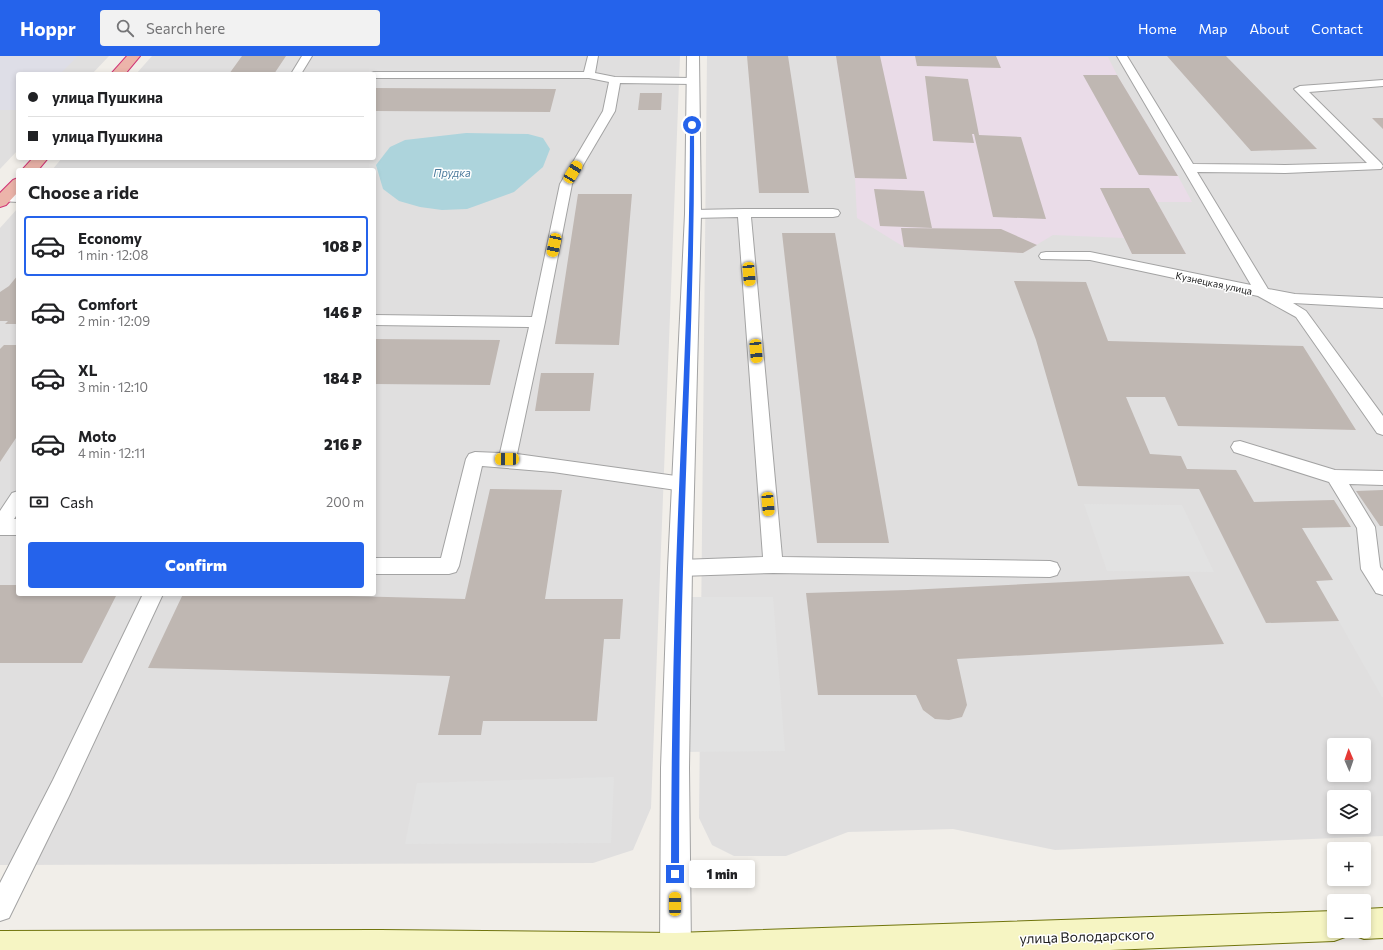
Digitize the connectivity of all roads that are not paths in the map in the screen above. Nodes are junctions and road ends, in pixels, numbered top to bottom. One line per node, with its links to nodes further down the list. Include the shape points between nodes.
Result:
1 (134, 56): 6 (highway)
2 (307, 56): 7 (lane)
3 (593, 56): 9 (lane)
4 (693, 56): 11 (street)
5 (1122, 56): 15 (lane)
6 (120, 72)
7 (297, 72)
8 (376, 75): 9 (lane)
9 (589, 75): 10 (lane)
10 (615, 80): 11 (lane); 25 (lane, via 609,112 566,184)
11 (692, 81): 19 (street)
12 (1383, 83): 15 (lane, via 1300,89 1377,166 1285,169)
13 (39, 160): 14 (highway)
14 (32, 168)
15 (1190, 168): 22 (lane)
16 (16, 186): 17 (highway)
17 (8, 199)
18 (833, 213): 20 (lane)
19 (692, 214): 20 (lane); 31 (street)
20 (744, 214): 35 (lane)
21 (1046, 256): 22 (lane, Кузнецкая улица, via 1090,256)
22 (1263, 293): 23 (lane, Кузнецкая улица, via 1295,299); 26 (lane, via 1301,314)
23 (1383, 303)
24 (376, 320): 25 (lane)
25 (538, 322): 28 (lane)
26 (1383, 429)
27 (1240, 447): 29 (lane)
28 (507, 459): 31 (lane); 36 (lane, via 475,459 449,566)
29 (1335, 477): 30 (lane); 39 (lane, via 1366,527 1371,568)
30 (1383, 478)
31 (683, 484): 37 (street)
32 (16, 501): 33 (lane)
33 (0, 526): 34 (lane)
34 (16, 527)
35 (773, 565): 37 (lane); 38 (lane)
36 (376, 566)
37 (680, 568): 47 (street, via 675,768)
38 (1050, 569)
39 (1383, 587)
40 (152, 596): 41 (lane)
41 (0, 909)
42 (1383, 923): 43 (main road)
43 (1371, 924)
44 (1327, 926): 47 (main road, улица Володарского)
45 (0, 947): 46 (main road, улица Володарского)
46 (37, 949): 47 (main road, улица Володарского, via 210,946)
47 (675, 949)

